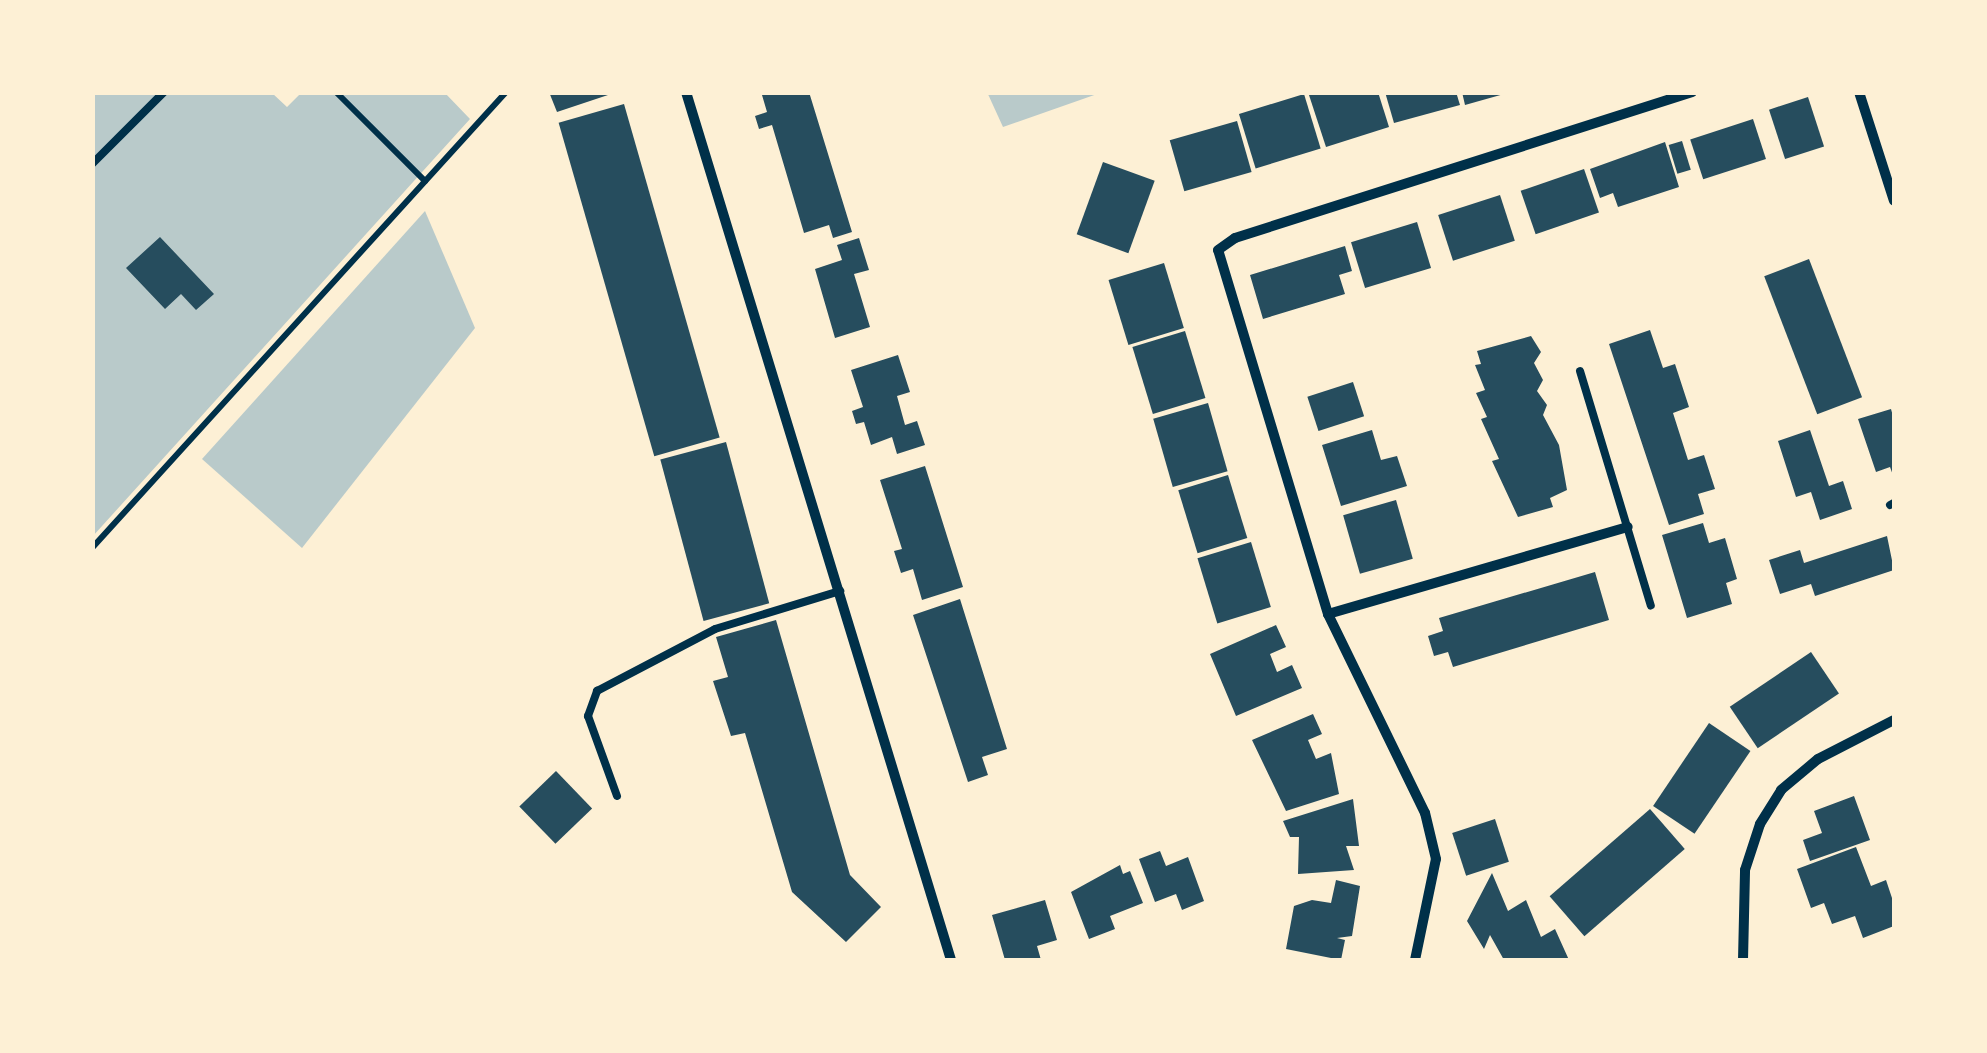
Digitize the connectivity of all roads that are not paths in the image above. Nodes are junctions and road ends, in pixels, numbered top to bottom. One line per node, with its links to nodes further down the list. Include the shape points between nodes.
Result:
1 (164, 92): 5 (lane)
2 (686, 92): 9 (street)
3 (1692, 92): 11 (street, via 1235,238 1218,250)
4 (1859, 92): 6 (street)
5 (92, 164)
6 (1894, 201)
7 (1580, 370): 8 (lane)
8 (1628, 527): 10 (lane); 11 (street)
9 (840, 591): 13 (lane, via 715,629 597,691 588,716); 14 (street)
10 (1651, 606)
11 (1328, 614): 15 (street, via 1425,813 1436,859)
12 (1894, 720): 16 (street, via 1818,760 1781,790 1744,870)
13 (617, 796)
14 (951, 960)
15 (1415, 960)
16 (1743, 960)

